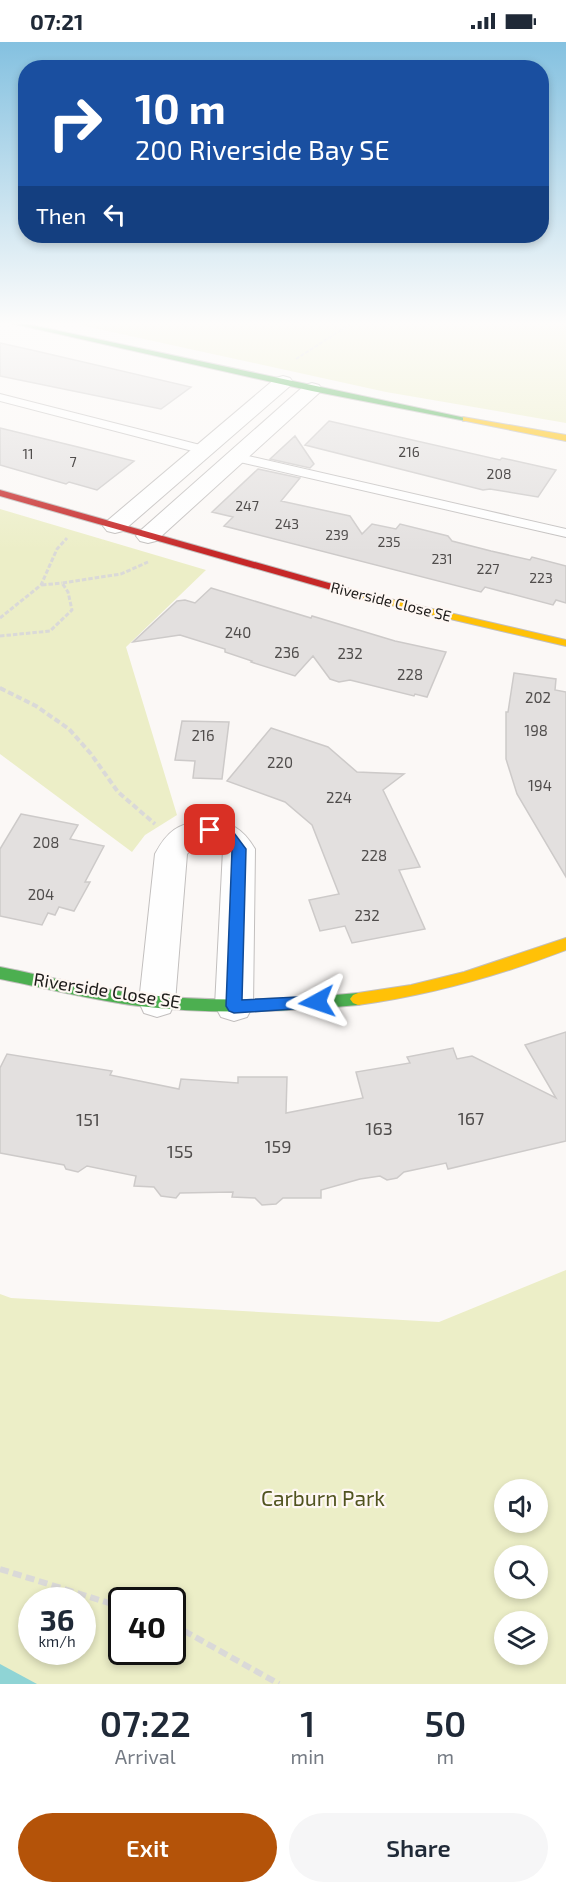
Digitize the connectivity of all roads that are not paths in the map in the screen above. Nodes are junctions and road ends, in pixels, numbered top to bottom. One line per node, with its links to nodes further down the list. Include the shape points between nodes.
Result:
1 (10, 400): 6 (lane)
2 (263, 400): 6 (street)
3 (300, 400): 7 (street)
4 (367, 400): 5 (street)
5 (566, 438)
6 (204, 450): 9 (street)
7 (235, 457): 10 (lane); 11 (street)
8 (0, 493): 9 (street, Riverside Close SE)
9 (115, 526): 11 (street, Riverside Close SE)
10 (566, 533)
11 (148, 536): 12 (street, Riverside Close SE, via 350,593)
12 (566, 644)
13 (566, 944): 16 (street, Riverside Close SE, via 476,976 403,992 295,1005)
14 (0, 973): 15 (street, Riverside Close SE)
15 (157, 1002): 16 (street, Riverside Close SE); 16 (street, via 171,854 181,838 199,831 220,832 236,842 239,849)
16 (234, 1006)

